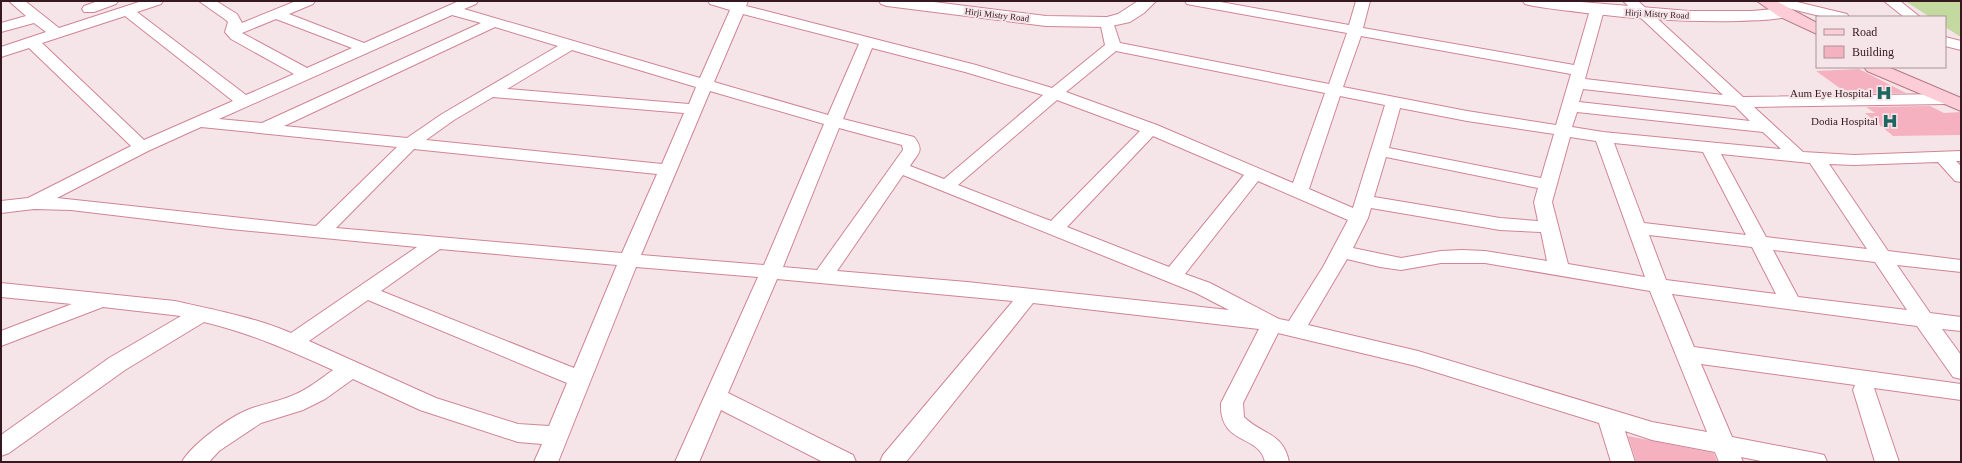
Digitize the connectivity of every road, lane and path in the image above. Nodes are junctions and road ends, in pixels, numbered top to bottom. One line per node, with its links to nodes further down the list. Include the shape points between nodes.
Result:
1 (16, 1): 26 (street)
2 (111, 1): 18 (street)
3 (156, 1): 21 (street)
4 (308, 1): 22 (street)
5 (715, 1): 17 (street)
6 (887, 1): 27 (main road, Hirji Mistry Road, via 1046,21)
7 (956, 1): 27 (main road, Hirji Mistry Road, via 1039,11)
8 (1148, 1): 29 (main road, Hirji Mistry Road, via 1124,18)
9 (1192, 1): 32 (street)
10 (1364, 1): 32 (street)
11 (1532, 1): 19 (main road, Hirji Mistry Road)
12 (1630, 1): 23 (street)
13 (1765, 1): 20 (main road)
14 (1891, 1): 25 (street)
15 (214, 2): 33 (street, via 232,17)
16 (462, 4): 28 (street); 40 (street)
17 (740, 5): 37 (street); 46 (street)
18 (89, 9)
19 (1597, 10): 23 (main road, Hirji Mistry Road); 45 (street)
20 (1783, 10): 23 (main road, Hirji Mistry Road, via 1755,16); 24 (street, via 1813,10); 31 (main road); 35 (main road)
21 (127, 11): 34 (street); 51 (street)
22 (276, 14): 33 (street); 40 (street)
23 (1644, 14): 53 (street)
24 (1838, 16)
25 (1912, 16)
26 (37, 17): 30 (street); 34 (street)
27 (1084, 21): 29 (main road, Hirji Mistry Road)
28 (494, 22): 38 (street); 59 (street)
29 (1107, 22): 39 (street)
30 (1, 28)
31 (1816, 28)
32 (1355, 31): 45 (street); 47 (street)
33 (232, 32): 44 (street, via 246,43)
34 (57, 34): 36 (street)
35 (1816, 36)
36 (32, 42): 41 (street); 64 (street)
37 (867, 42): 49 (street); 57 (street)
38 (572, 44): 46 (street); 48 (street)
39 (1113, 46): 47 (street, via 1182,62); 49 (street)
40 (364, 48): 44 (street)
41 (1, 52)
42 (1876, 68): 50 (main road)
43 (1894, 68): 50 (main road)
44 (306, 74): 51 (street)
45 (1578, 77): 53 (street); 54 (street)
46 (706, 83): 55 (street); 57 (street)
47 (1335, 90): 52 (street); 76 (street)
48 (490, 92): 55 (street); 63 (street, via 448,116)
49 (1054, 94): 60 (street); 75 (street)
50 (1956, 100): 53 (street)
51 (243, 102): 56 (street)
52 (1394, 102): 61 (street); 66 (street)
53 (1739, 102): 58 (street)
54 (1570, 106): 58 (street); 61 (street)
55 (694, 109): 71 (street)
56 (197, 122): 59 (street); 64 (street)
57 (834, 122): 70 (street, via 908,141 912,150); 91 (street)
58 (1768, 128): 68 (street)
59 (264, 129): 63 (street)
60 (1151, 129): 72 (street); 81 (street)
61 (1563, 131): 62 (street); 74 (street)
62 (1603, 137): 65 (street); 82 (street)
63 (410, 144): 71 (street); 83 (street)
64 (142, 147): 77 (street)
65 (1710, 149): 68 (street); 84 (street)
66 (1380, 152): 74 (street); 79 (street)
67 (1961, 156): 69 (street)
68 (1808, 157): 69 (street, via 1854,160); 87 (street)
69 (1943, 157): 73 (street)
70 (900, 168): 75 (street); 92 (street)
71 (668, 170): 88 (street)
72 (1255, 173): 76 (street); 93 (street)
73 (1961, 177)
74 (1548, 185): 80 (street, via 1543,202)
75 (946, 186): 81 (street)
76 (1299, 192): 79 (street)
77 (34, 203): 78 (street); 83 (street, via 71,204)
78 (1, 207)
79 (1362, 209): 80 (street); 86 (street)
80 (1548, 227): 90 (street)
81 (1054, 228): 93 (street)
82 (1637, 228): 84 (street); 94 (street)
83 (321, 232): 85 (street)
84 (1759, 242): 87 (street); 99 (street)
85 (436, 243): 88 (street); 96 (street)
86 (1342, 251): 90 (street, via 1400,264 1462,256 1485,257); 104 (street)
87 (1882, 256): 89 (street); 101 (street)
88 (629, 260): 91 (street); 110 (street)
89 (1961, 266)
90 (1558, 269): 94 (street)
91 (770, 272): 92 (street); 113 (street)
92 (824, 276): 97 (street)
93 (1173, 276): 102 (street, via 1218,295)
94 (1658, 286): 99 (street); 107 (street)
95 (1, 290): 98 (street)
96 (366, 292): 106 (street); 110 (street)
97 (1028, 296): 102 (street); 122 (street)
98 (100, 300): 100 (street); 105 (street)
99 (1791, 303): 101 (street)
100 (203, 313): 106 (street, via 240,323); 116 (street, via 117,364)
101 (1924, 320): 103 (street); 109 (street)
102 (1272, 324): 104 (street); 123 (street, via 1232,403 1232,412 1235,422 1264,440 1274,450)
103 (1961, 324)
104 (1295, 328): 114 (street, via 1418,359)
105 (1, 338)
106 (292, 343): 108 (street)
107 (1686, 354): 112 (street); 117 (street)
108 (351, 369): 115 (street, via 428,404 495,427); 118 (street, via 295,404 253,417 211,445)
109 (1961, 371)
110 (580, 379): 115 (street)
111 (1864, 390): 126 (street)
112 (1961, 392)
113 (716, 397): 120 (street); 121 (street)
114 (1609, 419): 117 (street); 124 (street)
115 (557, 436): 119 (street)
116 (1, 447)
117 (1727, 454): 125 (street)
118 (194, 462)
119 (546, 462)
120 (687, 462)
121 (844, 462)
122 (892, 462)
123 (1277, 462)
124 (1623, 462)
125 (1815, 462)
126 (1887, 462)

